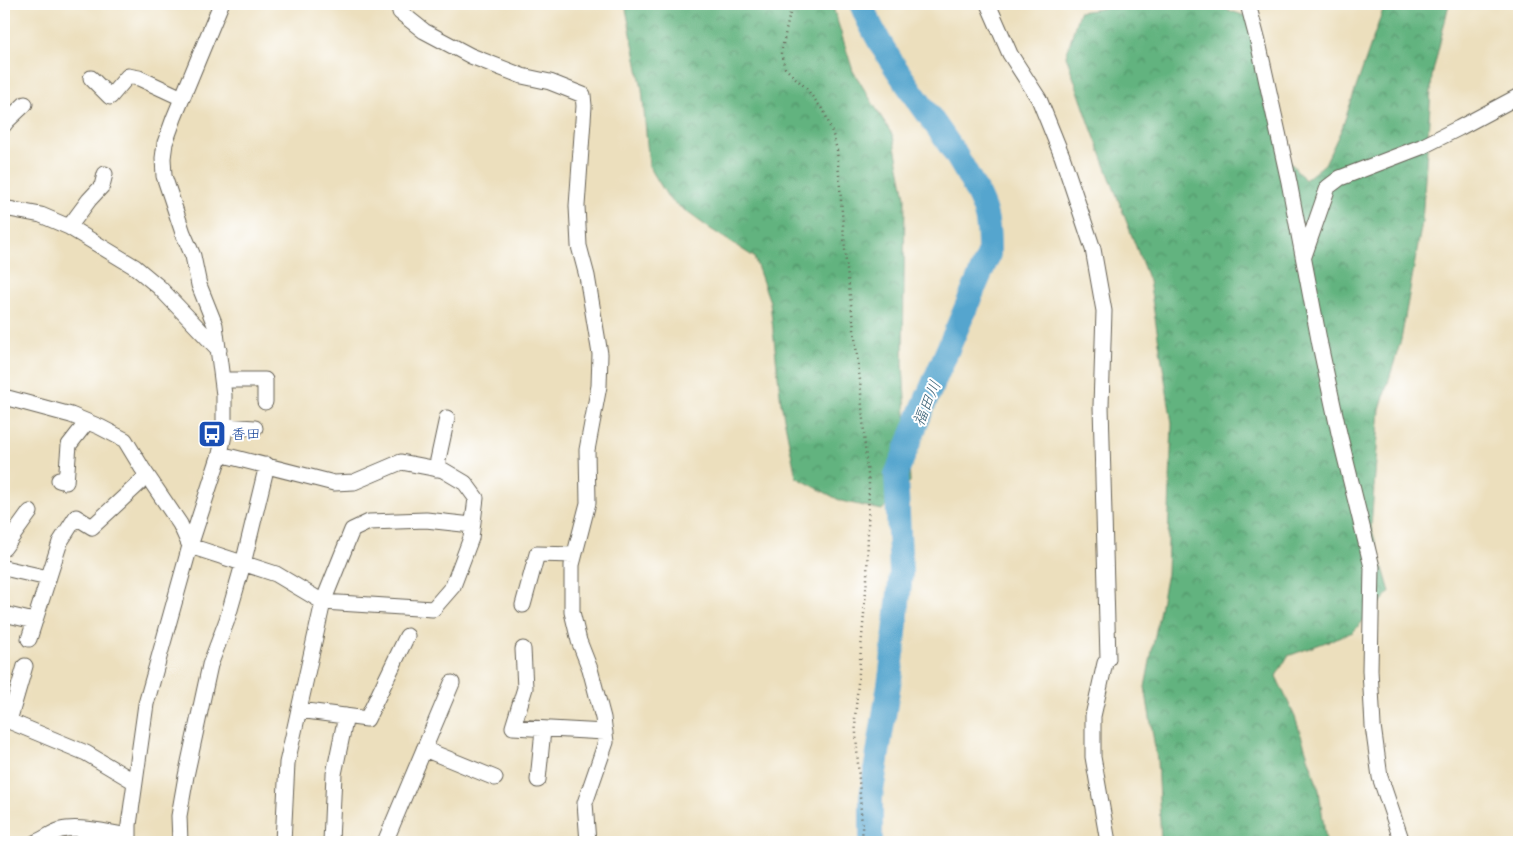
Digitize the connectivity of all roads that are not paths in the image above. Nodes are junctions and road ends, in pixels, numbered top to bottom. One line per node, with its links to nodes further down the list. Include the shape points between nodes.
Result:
1 (221, 4): 7 (street)
2 (399, 4): 31 (street, via 400,12 424,31 471,56 583,95 577,206 579,246 600,354 587,450 588,503)
3 (988, 4): 60 (street, via 1010,54 1038,99 1062,156 1093,249 1104,311 1102,406 1108,659 1093,716 1093,757)
4 (1248, 4): 13 (street)
5 (91, 78): 7 (street, via 110,97 128,76 140,78)
6 (1519, 96): 13 (street, via 1421,146 1340,178 1328,187)
7 (182, 98): 14 (street, via 165,143 164,176 215,325)
8 (25, 104): 9 (street)
9 (4, 126)
10 (105, 174): 12 (street, via 102,186)
11 (5, 205): 12 (street)
12 (69, 227): 14 (street, via 135,267 159,287)
13 (1304, 257): 61 (street, via 1326,374 1372,567 1370,670 1373,726 1380,778)
14 (219, 350): 15 (street)
15 (222, 380): 17 (street, via 264,380); 20 (street)
16 (4, 397): 19 (street)
17 (265, 402)
18 (447, 418): 24 (street)
19 (87, 422): 25 (street, via 125,440); 26 (street, via 69,444 66,482)
20 (224, 426): 21 (street); 22 (street)
21 (255, 428)
22 (220, 454): 23 (street); 29 (street)
23 (266, 465): 24 (street, via 334,483 354,482 401,462); 32 (street)
24 (436, 469): 28 (street, via 465,483 476,498)
25 (147, 476): 29 (street, via 180,524); 34 (street, via 92,527 76,517 60,542)
26 (60, 480)
27 (30, 512): 30 (street)
28 (472, 525): 35 (street, via 426,520 369,522 352,530); 35 (street, via 452,586 433,610)
29 (190, 546): 32 (street); 52 (street, via 146,704)
30 (4, 548)
31 (574, 555): 36 (street, via 537,554); 48 (street, via 572,612)
32 (243, 564): 35 (street, via 276,574); 56 (street, via 210,665 179,816)
33 (4, 568): 34 (street)
34 (48, 578): 38 (street)
35 (322, 602): 44 (street)
36 (523, 604)
37 (4, 614): 38 (street)
38 (34, 621): 40 (street)
39 (407, 636): 45 (street, via 367,719)
40 (29, 639)
41 (523, 650): 47 (street, via 525,688 513,727)
42 (25, 666): 46 (street)
43 (452, 683): 49 (street)
44 (299, 710): 45 (street); 57 (street, via 287,763)
45 (346, 716): 58 (street, via 334,774)
46 (7, 720): 52 (street, via 86,753)
47 (543, 730): 48 (street); 51 (street)
48 (605, 732): 54 (street, via 606,742 586,803)
49 (424, 749): 50 (street); 59 (street)
50 (495, 778)
51 (538, 780)
52 (135, 782): 53 (street)
53 (130, 839): 55 (street, via 70,828)
54 (584, 841)
55 (36, 842)
56 (180, 842)
57 (283, 842)
58 (331, 842)
59 (385, 842)
60 (1108, 842)
61 (1402, 842)

